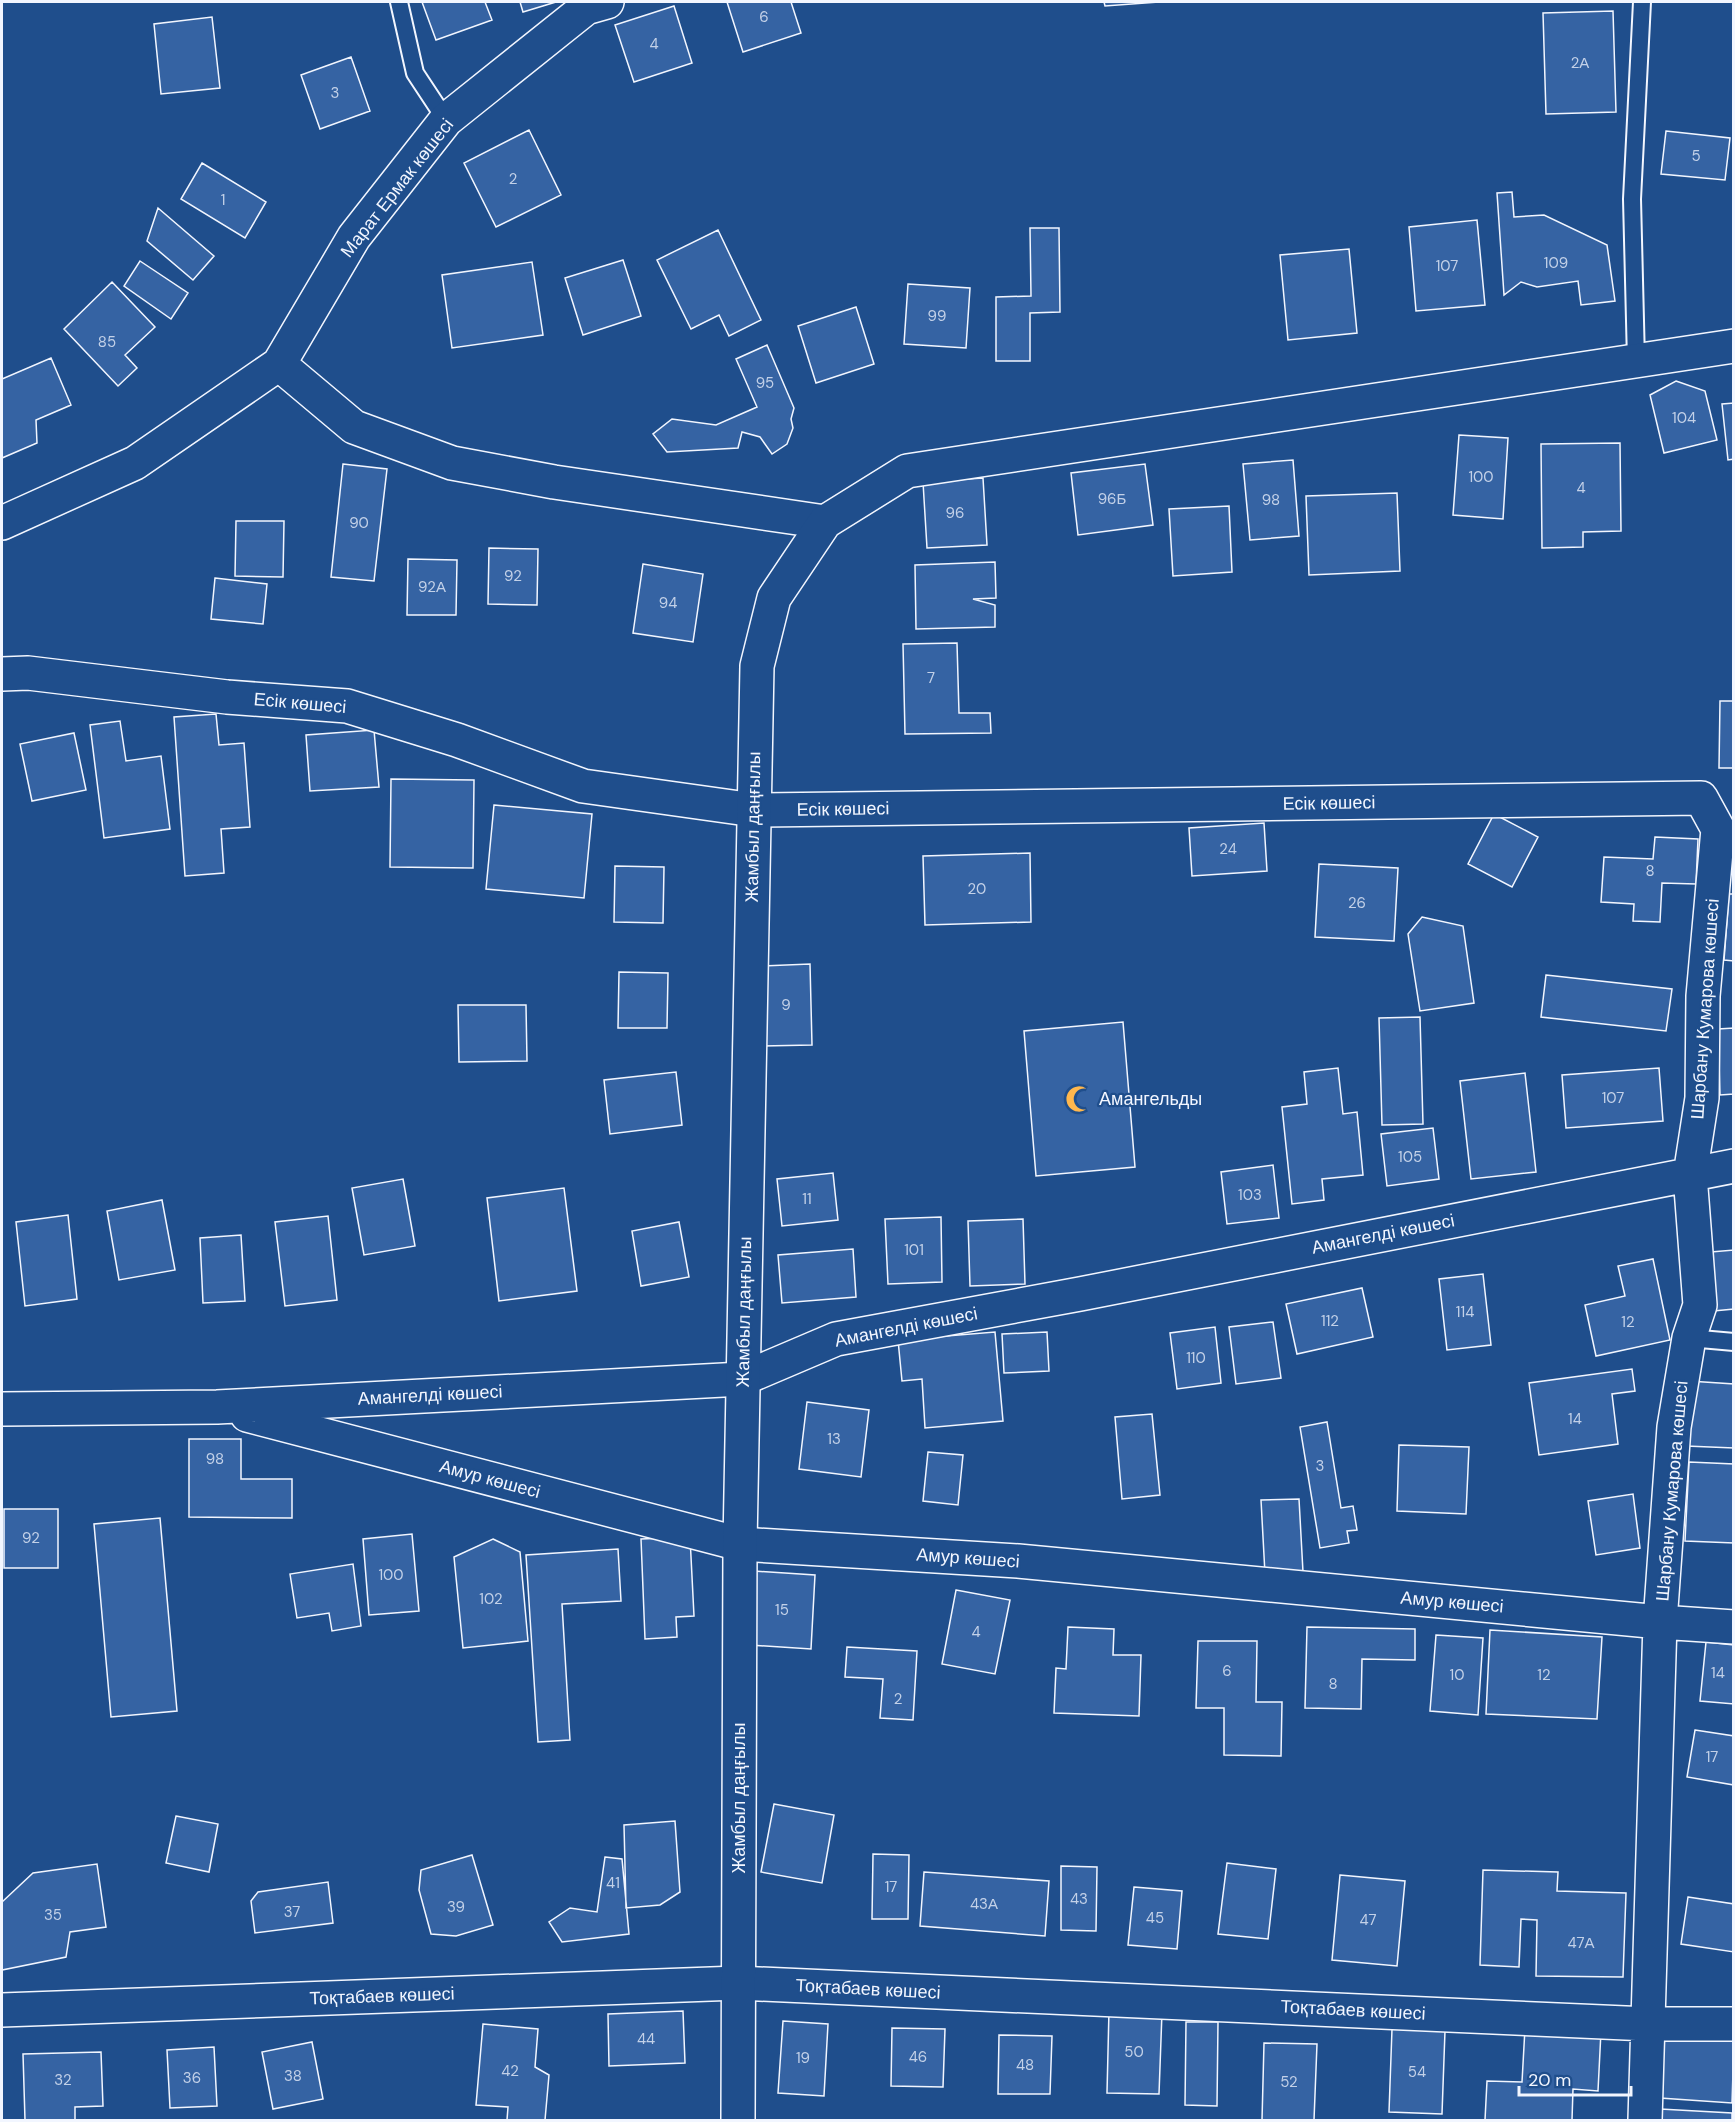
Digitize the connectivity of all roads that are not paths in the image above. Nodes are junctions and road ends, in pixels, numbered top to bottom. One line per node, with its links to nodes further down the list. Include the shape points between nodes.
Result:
1 (399, 2): 4 (lane, via 415,73)
2 (608, 2): 4 (street, Марат Ермак көшесі, via 586,8)
3 (1642, 2): 6 (lane, via 1632,199)
4 (446, 120): 7 (street, Марат Ермак көшесі, via 354,237)
5 (1734, 346): 6 (street)
6 (1635, 361): 8 (street, via 907,471)
7 (279, 364): 8 (street, via 354,427 453,463); 9 (street, via 135,463)
8 (825, 522): 12 (street, Жамбыл даңғылы, via 774,598 757,666)
9 (2, 523)
10 (2, 674): 12 (street, Есік көшесі, via 28,673 226,697 347,706 457,740 583,786)
11 (1701, 798): 12 (street, Есік көшесі); 14 (street, Шарбану Кумарова көшесі, via 1718,829 1703,996 1702,1098)
12 (754, 810): 17 (street, Жамбыл даңғылы)
13 (1734, 1166): 14 (street, Амангелді көшесі)
14 (1689, 1174): 15 (street, Шарбану Кумарова көшесі, via 1700,1305); 17 (street, Амангелді көшесі, via 836,1338)
15 (1689, 1338): 16 (lane); 21 (street, Шарбану Кумарова көшесі, via 1674,1427)
16 (1734, 1342)
17 (742, 1379): 18 (street, Амангелді көшесі); 20 (street, Жамбыл даңғылы)
18 (217, 1407): 19 (street, Амангелді көшесі); 20 (street, Амур көшесі)
19 (2, 1409)
20 (740, 1544): 21 (street, Амур көшесі, via 1018,1561); 23 (street, Жамбыл даңғылы)
21 (1660, 1622): 22 (street, Амур көшесі); 25 (street, Шарбану Кумарова көшесі)
22 (1734, 1627)
23 (738, 1983): 24 (street, Тоқтабаев көшесі); 25 (street, Тоқтабаев көшесі); 27 (street, Жамбыл даңғылы)
24 (2, 2010)
25 (1648, 2024): 26 (street, Тоқтабаев көшесі); 28 (street, Шарбану Кумарова көшесі)
26 (1734, 2024)
27 (738, 2121)
28 (1645, 2121)

